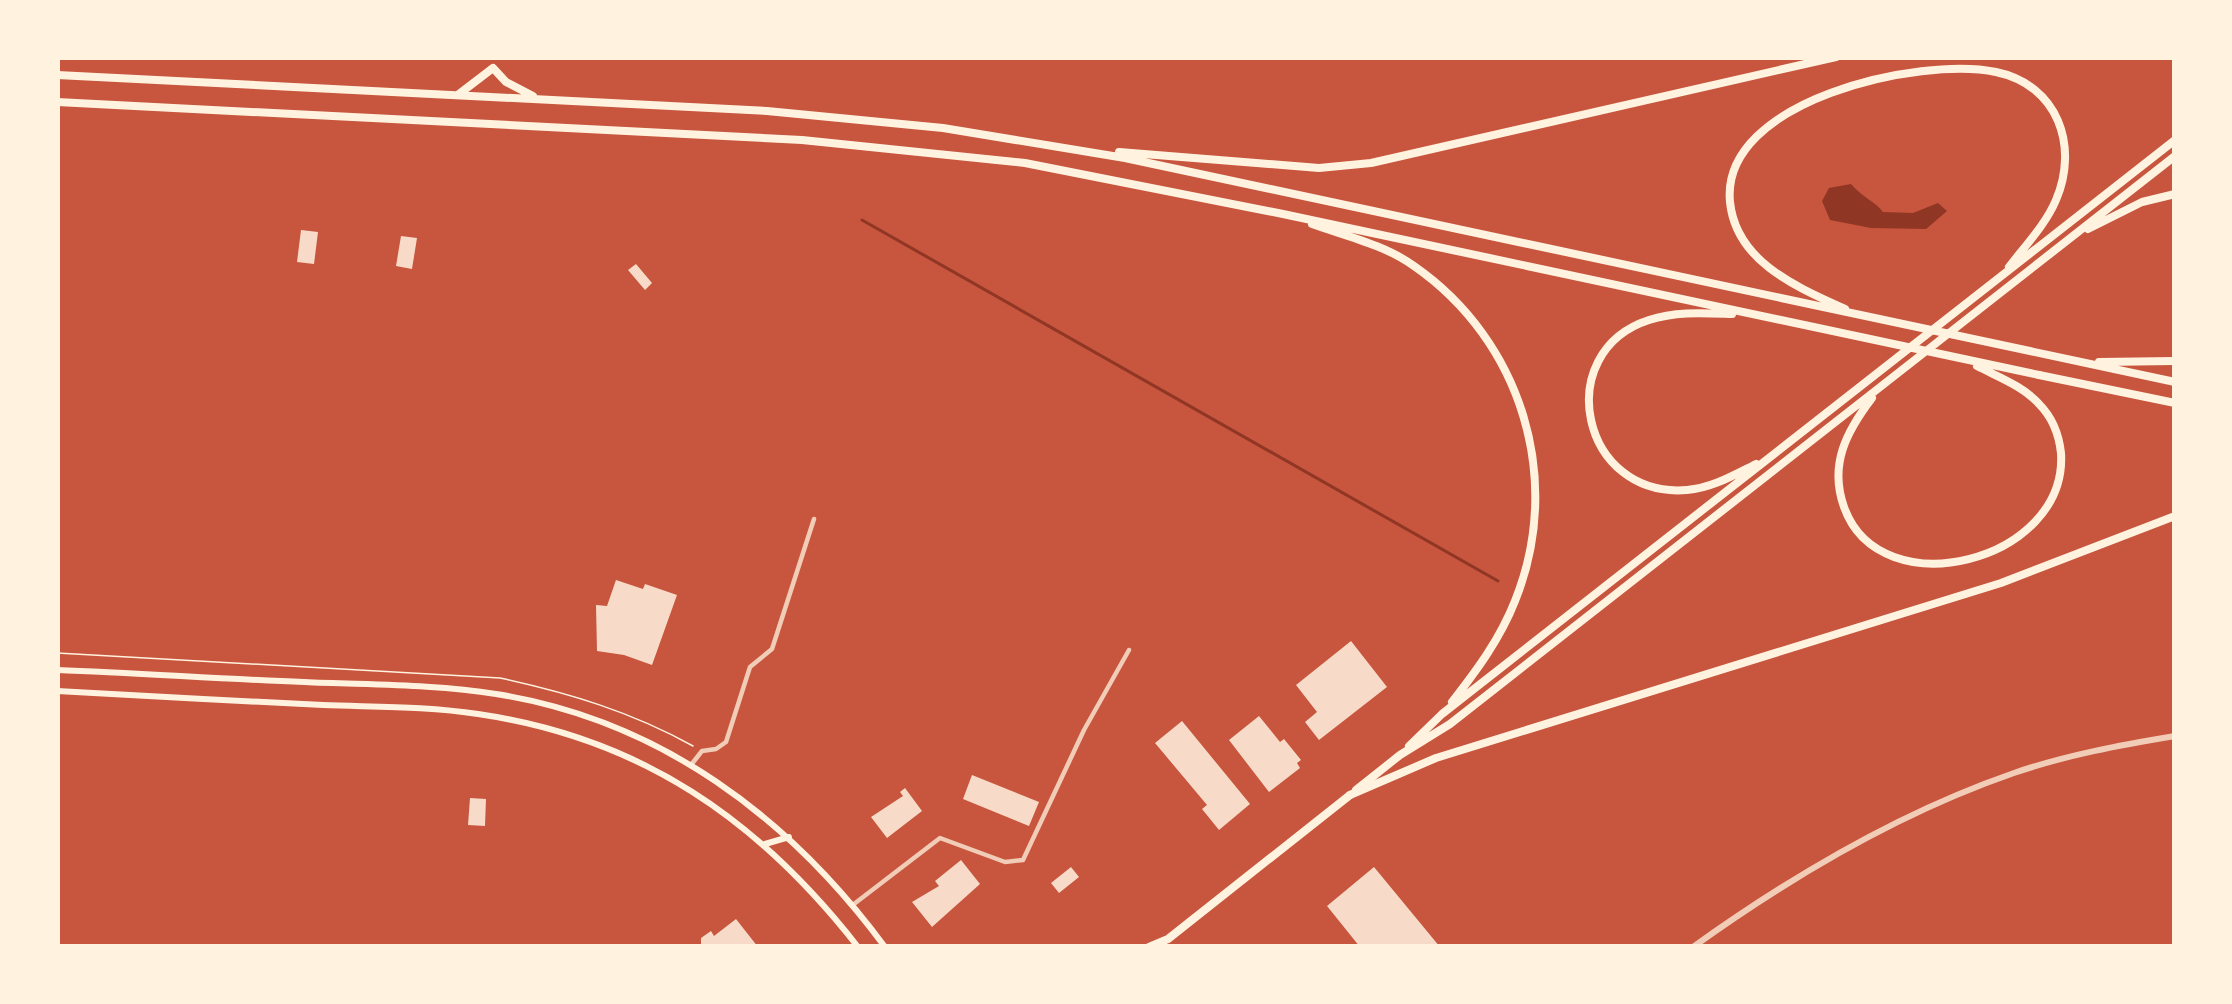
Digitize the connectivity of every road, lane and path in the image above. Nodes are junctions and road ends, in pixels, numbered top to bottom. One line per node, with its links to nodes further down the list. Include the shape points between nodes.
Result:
1 (496, 57): 3 (street)
2 (1836, 57): 9 (main road, via 1371,163 1286,167)
3 (493, 68): 5 (main road); 6 (main road)
4 (57, 75): 5 (main road)
5 (458, 94): 6 (main road)
6 (538, 98): 9 (main road, via 767,110)
7 (57, 103): 12 (main road, via 882,146 1025,164)
8 (2175, 140): 14 (main road)
9 (1070, 148): 16 (main road)
10 (2175, 156): 13 (main road)
11 (2175, 194): 13 (main road)
12 (1282, 214): 15 (main road); 31 (main road, via 1413,265 1484,335 1523,410 1538,491 1527,565 1492,648)
13 (2070, 238): 21 (main road)
14 (2002, 277): 16 (main road, via 2051,209 2066,170 2065,135 2050,105 2012,76 1974,69 1854,87 1796,107 1765,128 1738,158 1729,190 1734,221 1753,253 1776,274); 23 (main road)
15 (1754, 315): 17 (main road); 23 (main road, via 1676,314 1634,326 1597,364 1588,405 1607,458 1644,485 1706,488)
16 (1862, 316): 18 (main road)
17 (1965, 360): 21 (main road, via 2038,403 2060,444 2060,482 2042,516 1986,554 1907,560 1877,548 1853,525 1839,488 1840,455); 22 (main road)
18 (2076, 361): 19 (main road); 20 (main road)
19 (2175, 361)
20 (2175, 382)
21 (1881, 386): 35 (main road)
22 (2175, 404)
23 (1768, 459): 31 (main road)
24 (2175, 516): 37 (main road, via 2001,583 1436,758)
25 (814, 519): 36 (street, via 772,650 750,667 726,742)
26 (1129, 650): 40 (street, via 1022,860 1005,862 940,838)
27 (57, 670): 29 (main road)
28 (57, 692): 32 (main road, via 448,711)
29 (528, 700): 30 (main road); 32 (main road)
30 (576, 714): 33 (main road); 36 (main road)
31 (1442, 714): 35 (main road)
32 (523, 722): 33 (main road)
33 (570, 734): 39 (main road, via 658,771)
34 (2175, 736): 45 (street, via 1979,786 1829,858)
35 (1400, 755): 37 (main road)
36 (691, 764): 38 (main road)
37 (1350, 795): 41 (main road)
38 (789, 837): 39 (main road); 40 (main road)
39 (765, 844): 42 (main road)
40 (853, 905): 43 (main road)
41 (1165, 943): 44 (main road)
42 (858, 947)
43 (885, 947)
44 (1149, 947)
45 (1693, 947)

